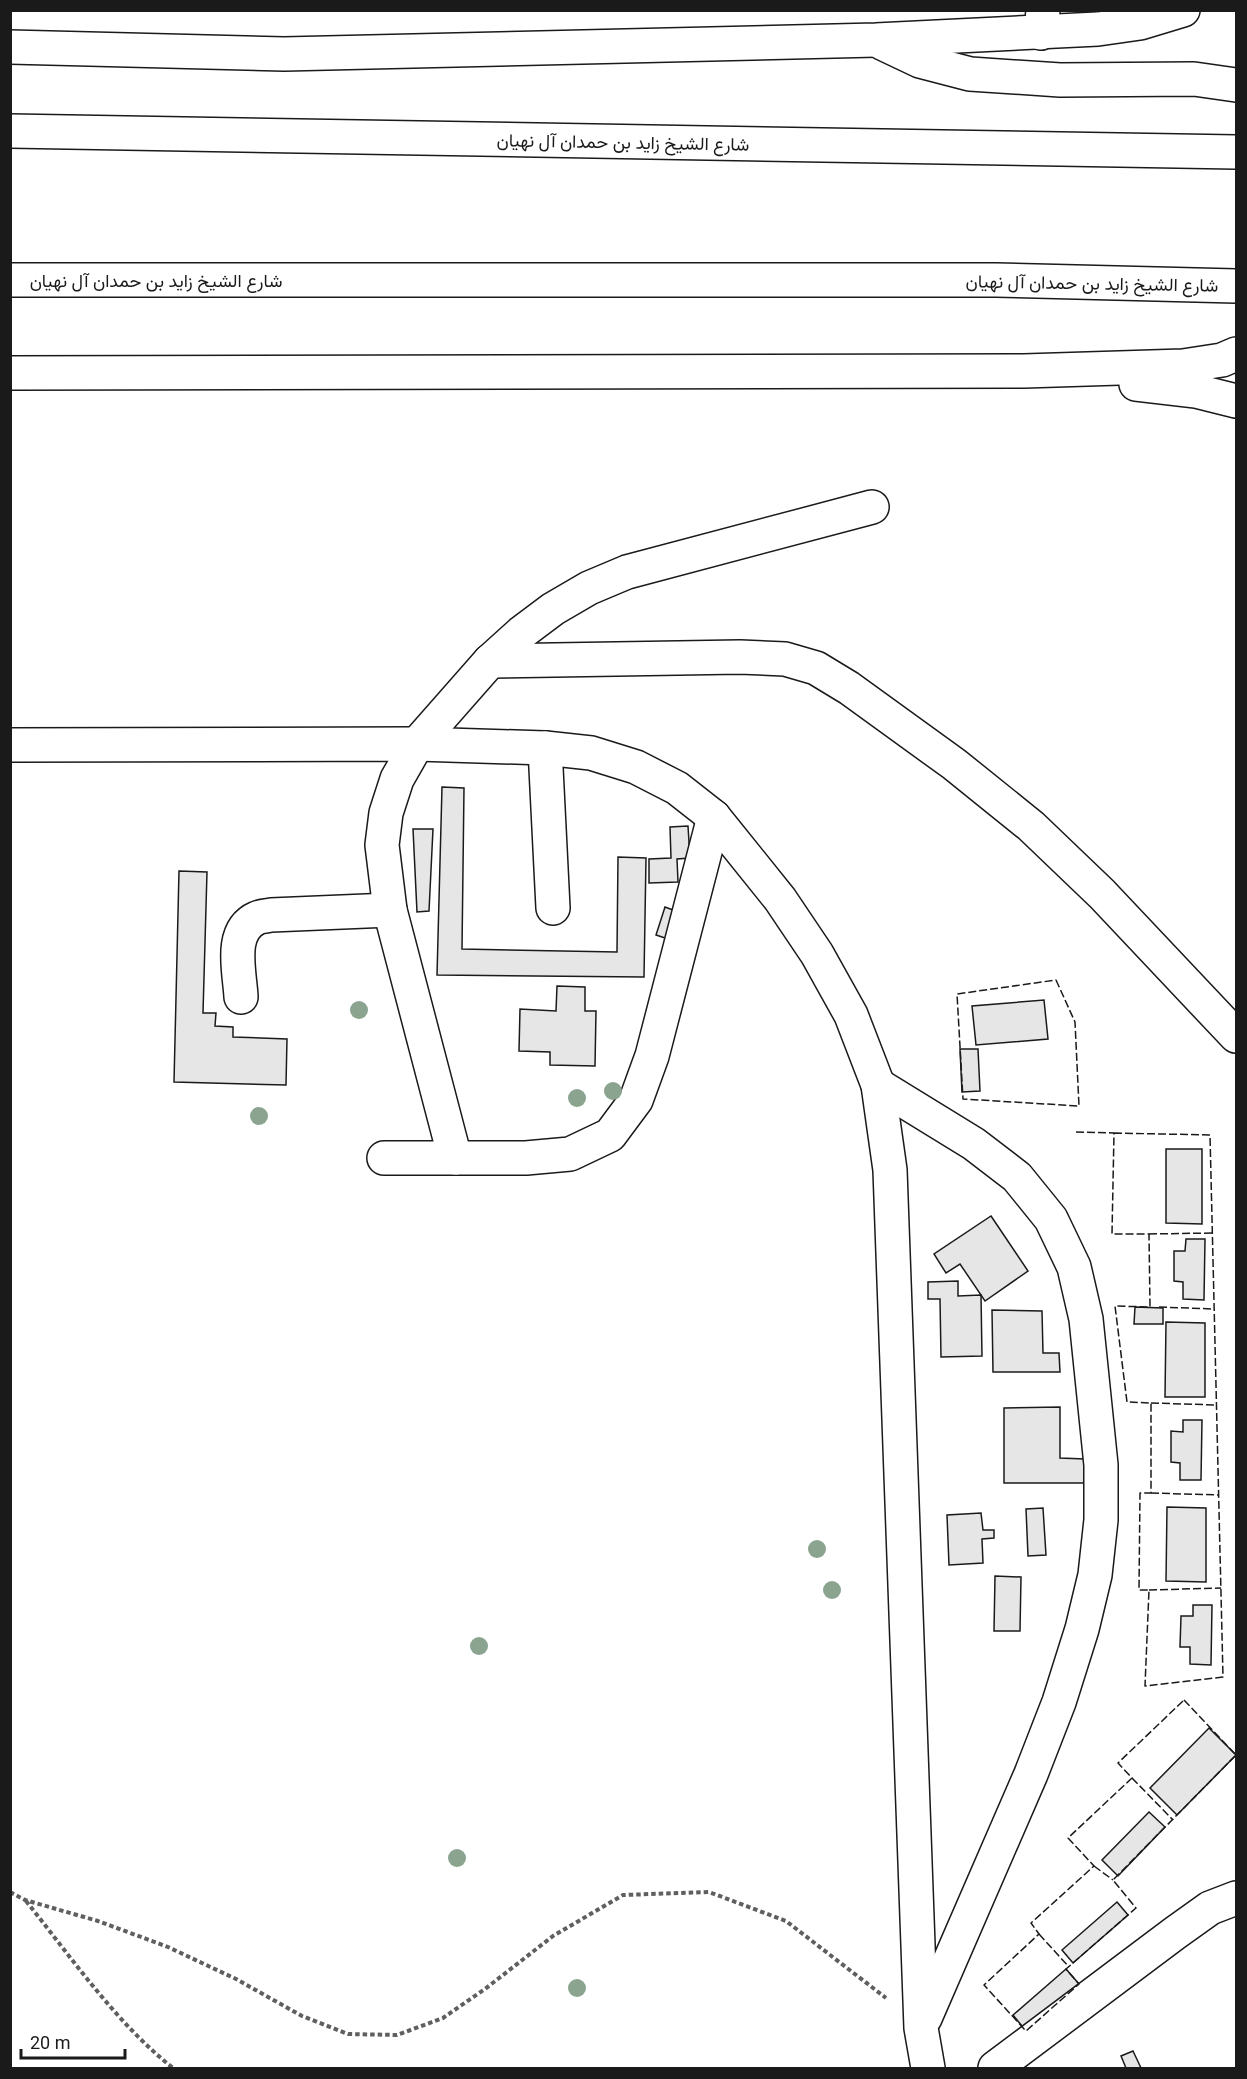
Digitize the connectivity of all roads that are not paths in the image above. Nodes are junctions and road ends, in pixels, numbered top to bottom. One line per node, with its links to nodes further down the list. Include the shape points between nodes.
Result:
1 (1183, 10): 2 (main road, via 1140,23 1098,29)
2 (1042, 22): 3 (main road)
3 (876, 40): 4 (main road, via 284,54); 5 (main road, via 920,61 969,74 1060,80 1194,79)
4 (10, 47)
5 (1236, 85)
6 (10, 131): 7 (main road, شارع الشيخ زايد بن حمدان آل نهيان)
7 (1236, 152)
8 (10, 280): 9 (main road, شارع الشيخ زايد بن حمدان آل نهيان, via 996,280)
9 (1236, 286)
10 (1236, 354): 11 (main road, via 1183,366)
11 (1024, 371): 12 (main road); 13 (main road, via 1196,391)
12 (10, 373)
13 (1236, 401)
14 (872, 507): 15 (main road, via 627,572 553,609)
15 (490, 660): 16 (main road); 23 (main road, via 740,657 785,659 816,668 945,758 1031,826 1102,894)
16 (417, 744): 17 (main road); 18 (main road); 21 (main road, via 397,779 386,813 382,845)
17 (10, 745)
18 (545, 748): 19 (main road, via 591,753 636,767 677,788); 20 (main road)
19 (714, 817): 24 (main road, via 780,899 817,954 851,1015); 26 (main road, via 652,1056 636,1100 610,1135 570,1154)
20 (553, 908)
21 (390, 910): 22 (main road, via 257,918 244,928 238,941); 26 (main road)
22 (242, 997)
23 (1236, 1036)
24 (878, 1085): 28 (main road, via 890,1170); 28 (main road, via 974,1144 1017,1177 1051,1218 1074,1267 1086,1318 1101,1465 1095,1575 1079,1640 1031,1774)
25 (384, 1158): 26 (main road)
26 (455, 1158)
27 (1236, 1898): 30 (main road, via 1210,1908)
28 (921, 2028): 29 (main road)
29 (928, 2068)
30 (995, 2068)

